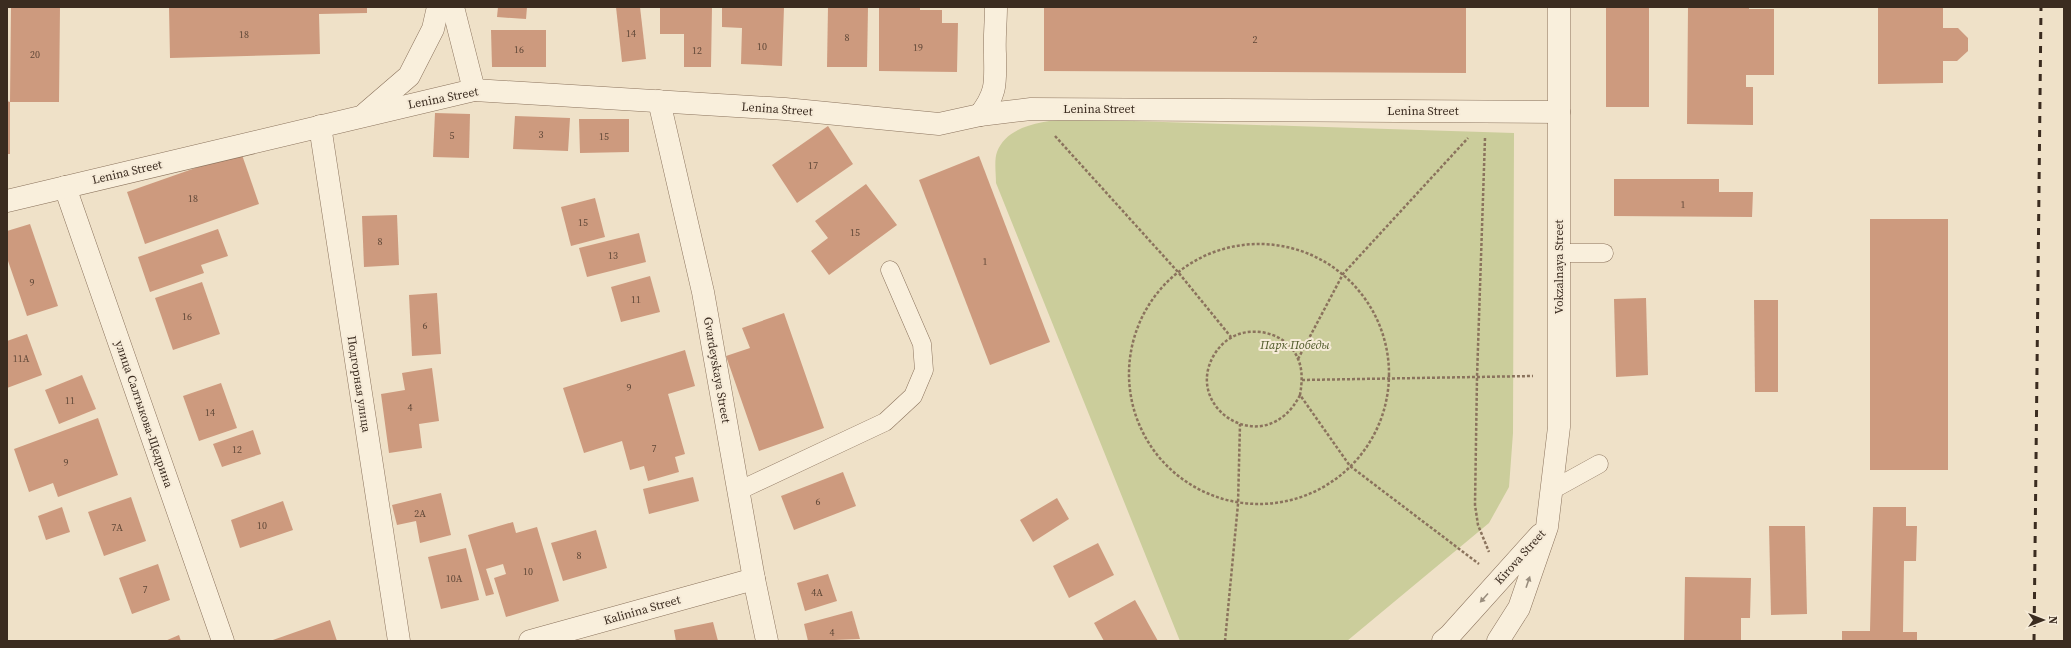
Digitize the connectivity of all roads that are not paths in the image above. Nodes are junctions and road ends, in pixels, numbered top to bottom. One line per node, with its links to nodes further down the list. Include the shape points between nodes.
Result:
1 (438, 7): 9 (street, via 433,29 409,76)
2 (453, 7): 5 (street)
3 (996, 7): 8 (street, via 997,77 990,102)
4 (1559, 7): 7 (street, Vokzalnaya Street)
5 (474, 90): 6 (street, Lenina Street); 9 (street, Lenina Street)
6 (659, 101): 8 (street, Lenina Street, via 785,109 939,124); 18 (street, Gvardeyskaya Street, via 703,292)
7 (1558, 112): 8 (street, Lenina Street, via 1031,109); 13 (street, Vokzalnaya Street)
8 (980, 115)
9 (363, 116): 10 (street, Lenina Street)
10 (320, 126): 11 (street, Lenina Street); 22 (street, Подгорная улица)
11 (65, 187): 12 (street, Lenina Street); 21 (street, улица Салтыкова-Щедрина)
12 (7, 201)
13 (1558, 253): 14 (lane); 17 (street, Vokzalnaya Street, via 1559,427)
14 (1604, 253)
15 (890, 270): 18 (lane, via 922,344 924,370 914,396 885,422)
16 (1599, 464): 17 (lane)
17 (1552, 490): 19 (street, Vokzalnaya Street)
18 (738, 491): 20 (street, Gvardeyskaya Street)
19 (1547, 527): 25 (street, Kirova Street, one-way to 25); 26 (street, Kirova Street, one-way to 19, via 1519,608)
20 (754, 579): 23 (street, Kalinina Street); 24 (street, Gvardeyskaya Street)
21 (223, 641)
22 (399, 641)
23 (530, 641)
24 (767, 641)
25 (1443, 641)
26 (1498, 641)

